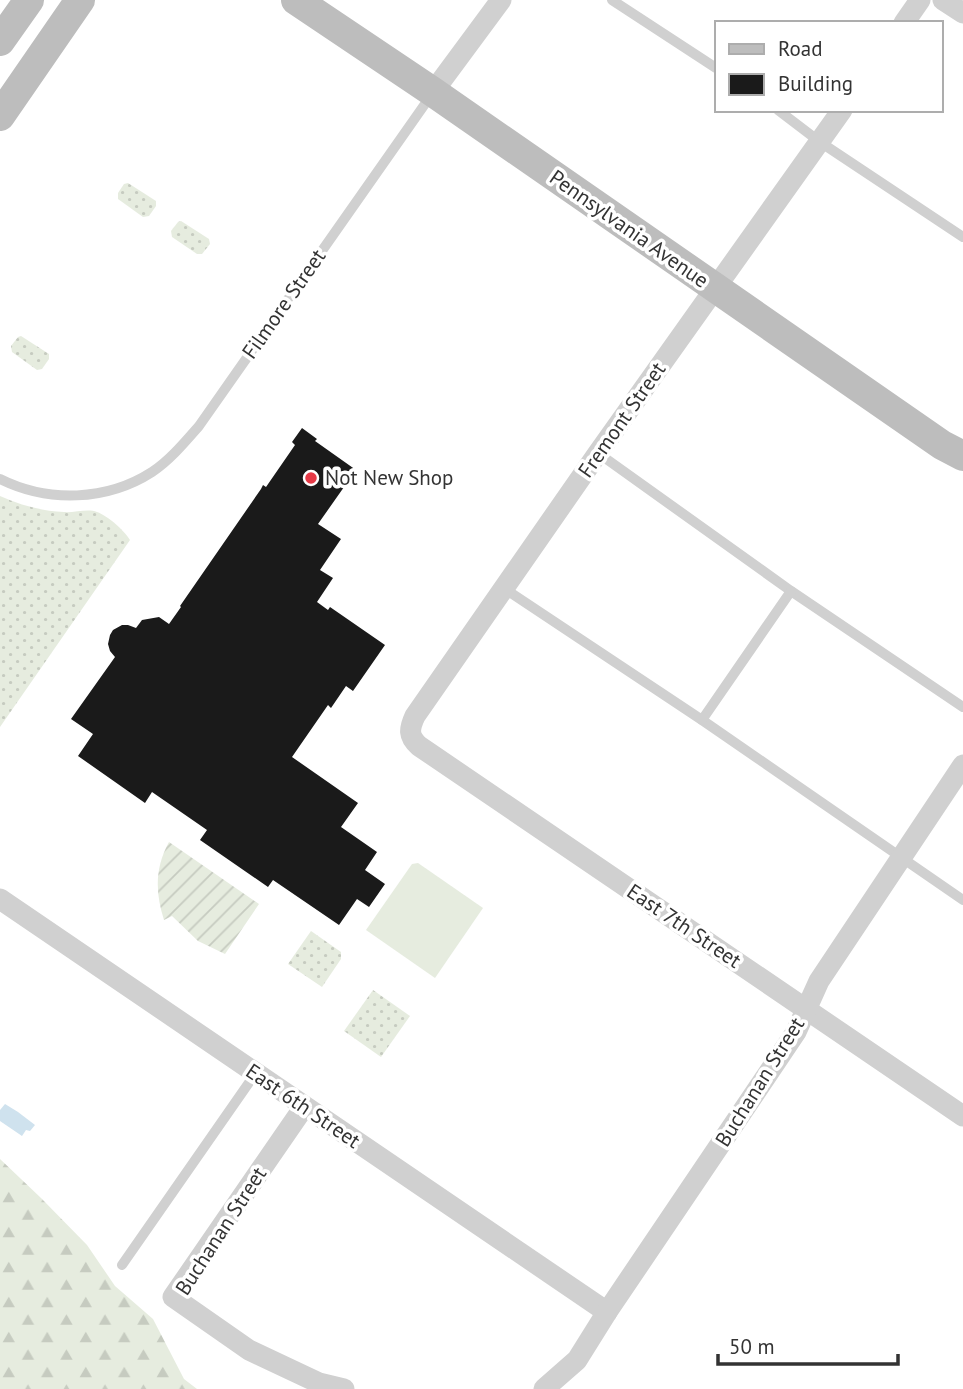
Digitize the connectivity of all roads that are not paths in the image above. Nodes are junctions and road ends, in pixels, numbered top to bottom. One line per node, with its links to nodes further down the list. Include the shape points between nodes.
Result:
1 (29, 0): 10 (main road)
2 (80, 0): 15 (main road)
3 (296, 0): 12 (main road, Pennsylvania Avenue)
4 (501, 0): 12 (street, Filmore Street)
5 (612, 0): 11 (lane)
6 (920, 0): 9 (street)
7 (943, 0): 8 (street)
8 (963, 13)
9 (905, 21)
10 (0, 41)
11 (715, 67)
12 (433, 92): 18 (main road, Pennsylvania Avenue); 21 (lane, Filmore Street, via 198,426 154,471 104,493 81,495 34,491)
13 (781, 112): 16 (lane)
14 (841, 112): 16 (street, Fremont Street)
15 (0, 116)
16 (820, 142): 17 (lane); 18 (street, Fremont Street)
17 (963, 237)
18 (715, 289): 19 (street, Fremont Street); 20 (main road, Pennsylvania Avenue)
19 (598, 453): 22 (street, Fremont Street); 23 (lane)
20 (956, 455)
21 (0, 479)
22 (505, 589): 25 (lane); 26 (street, Fremont Street, via 415,716)
23 (791, 591): 24 (lane); 25 (lane)
24 (963, 707)
25 (702, 720): 28 (lane)
26 (409, 733): 31 (street, East 7th Street, via 419,746)
27 (963, 765): 28 (street, Buchanan Street)
28 (900, 858): 30 (lane); 31 (street, Buchanan Street, via 819,981)
29 (0, 899): 32 (street, East 6th Street)
30 (963, 900)
31 (806, 1009): 34 (street, East 7th Street); 36 (street, Buchanan Street, via 796,1032)
32 (256, 1074): 33 (street, East 6th Street); 35 (lane)
33 (304, 1107): 36 (street, East 6th Street); 37 (street, Buchanan Street, via 173,1297 248,1350 319,1383)
34 (963, 1116)
35 (122, 1265)
36 (607, 1312): 38 (street, Buchanan Street, via 577,1360)
37 (344, 1389)
38 (544, 1389)

